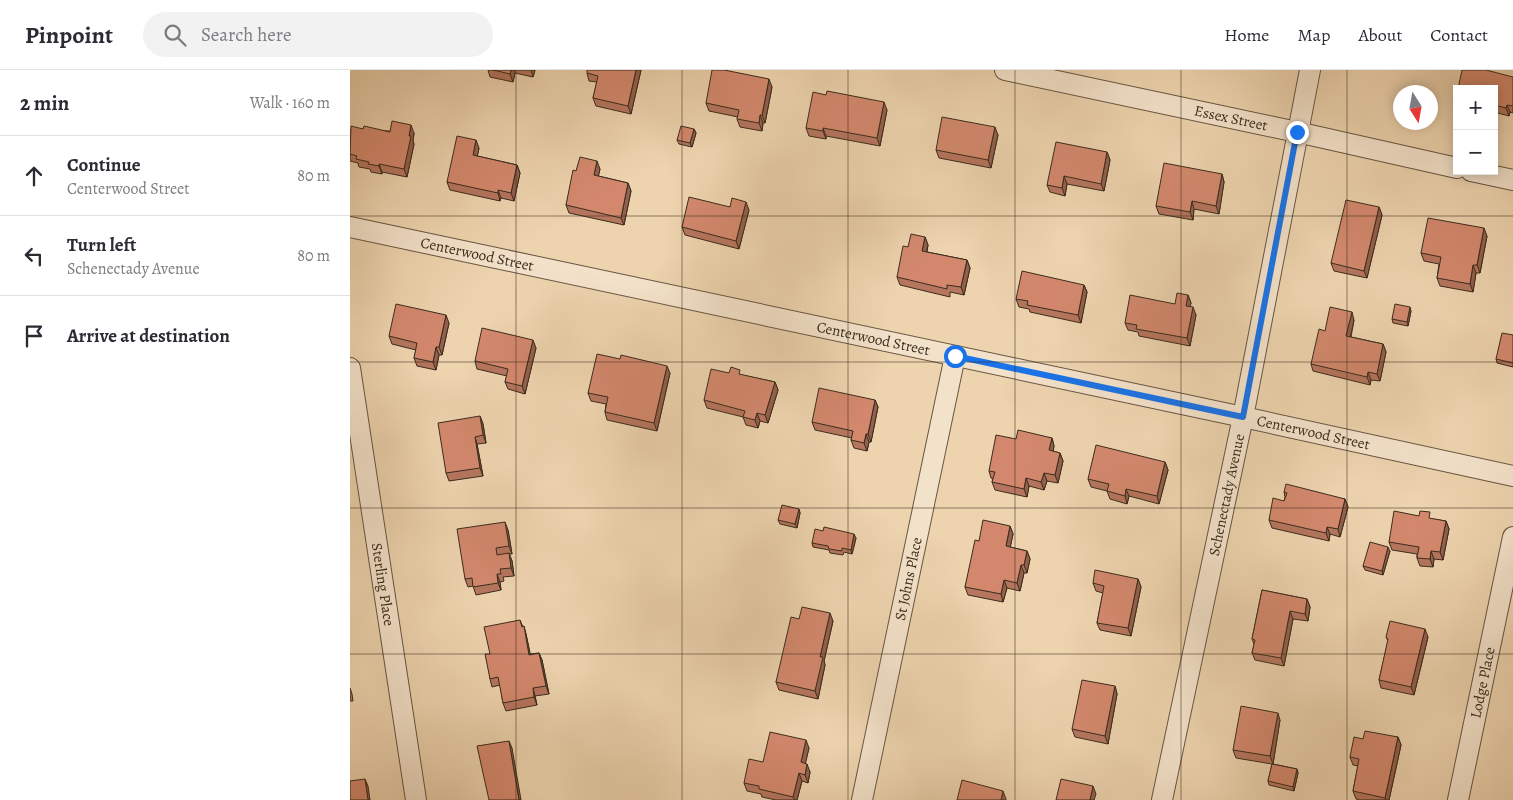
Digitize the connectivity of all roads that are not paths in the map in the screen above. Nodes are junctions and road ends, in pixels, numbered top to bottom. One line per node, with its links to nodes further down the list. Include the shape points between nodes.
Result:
1 (1005, 70): 3 (street, Essex Street)
2 (1310, 70): 3 (street, Schenectady Avenue)
3 (1297, 132): 4 (street, Essex Street); 10 (street, Schenectady Avenue)
4 (1453, 167)
5 (1490, 175): 6 (street)
6 (1513, 180)
7 (350, 227): 8 (street, Centerwood Street)
8 (955, 356): 10 (street, Centerwood Street); 14 (street, St Johns Place)
9 (350, 368): 13 (street, Sterling Place)
10 (1243, 417): 11 (street, Centerwood Street); 15 (street, Schenectady Avenue)
11 (1513, 476)
12 (1513, 537): 16 (street, Lodge Place)
13 (416, 800)
14 (862, 800)
15 (1162, 800)
16 (1458, 800)

